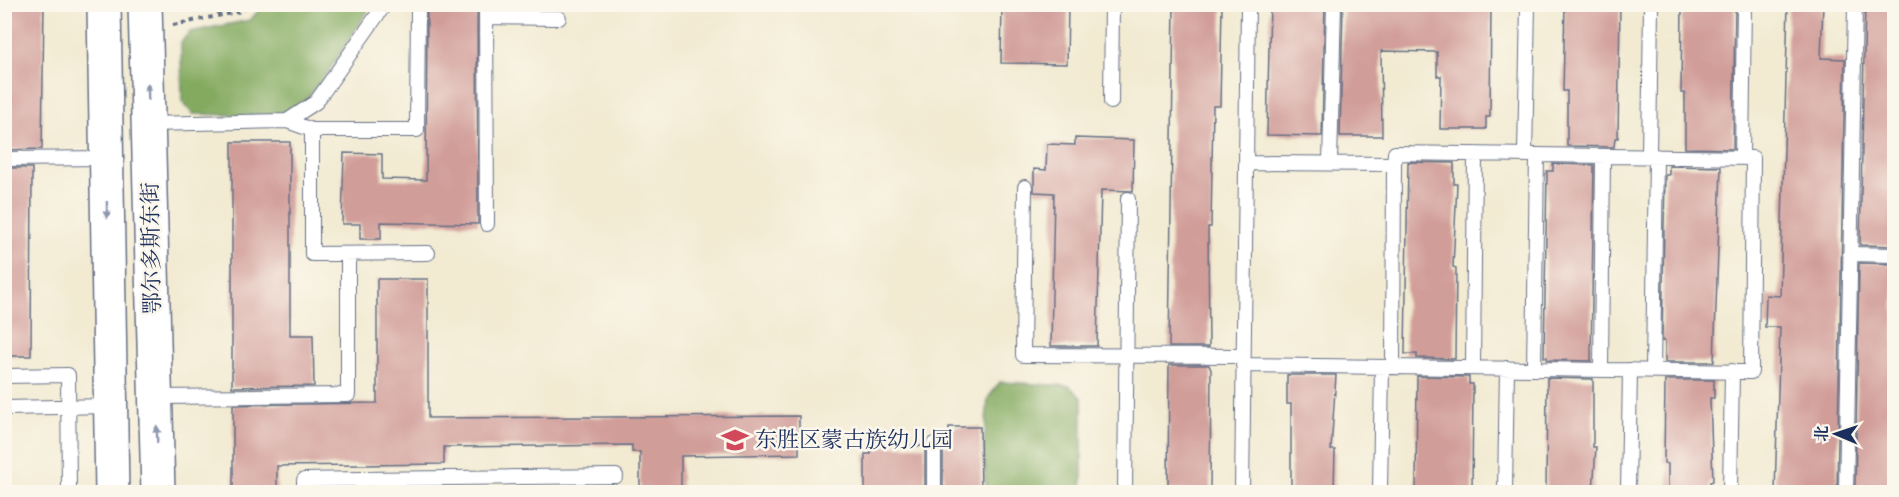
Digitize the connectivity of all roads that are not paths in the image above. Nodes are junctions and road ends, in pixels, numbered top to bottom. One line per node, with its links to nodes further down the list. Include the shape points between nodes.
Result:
1 (104, 4): 22 (main road, 鄂尔多斯东街)
2 (385, 4): 15 (lane, via 316,102)
3 (418, 4): 17 (lane, via 417,130)
4 (1112, 4): 14 (lane)
5 (1248, 4): 25 (lane)
6 (1334, 4): 26 (lane)
7 (1528, 4): 19 (lane)
8 (1744, 4): 23 (lane)
9 (1855, 4): 33 (lane)
10 (1651, 5): 21 (lane)
11 (486, 11): 13 (lane); 30 (lane)
12 (146, 18): 16 (main road, 鄂尔多斯东街, one-way to 12)
13 (559, 18)
14 (1111, 102)
15 (287, 121): 16 (lane); 17 (lane)
16 (149, 124): 46 (main road, 鄂尔多斯东街)
17 (312, 130): 32 (lane, via 312,254)
18 (1475, 154): 19 (lane); 27 (lane, via 1395,153); 38 (lane)
19 (1531, 155): 20 (lane); 40 (lane)
20 (1603, 156): 21 (lane); 41 (lane)
21 (1652, 156): 23 (lane); 43 (lane)
22 (106, 158): 24 (lane); 48 (main road, 鄂尔多斯东街, one-way to 48)
23 (1742, 158): 44 (lane, via 1753,158 1751,372)
24 (4, 159)
25 (1246, 163): 26 (lane); 36 (lane)
26 (1330, 163): 27 (lane)
27 (1394, 164): 37 (lane)
28 (1024, 187): 35 (lane, via 1023,355)
29 (1128, 199): 35 (lane)
30 (487, 224)
31 (428, 253): 32 (lane)
32 (348, 254): 46 (lane, via 348,395)
33 (1850, 254): 34 (lane); 64 (lane)
34 (1894, 255)
35 (1128, 356): 36 (lane); 58 (lane)
36 (1243, 361): 37 (lane); 59 (lane)
37 (1387, 367): 38 (lane); 60 (lane)
38 (1473, 368): 39 (lane)
39 (1507, 369): 40 (lane); 61 (lane)
40 (1534, 369): 41 (lane)
41 (1601, 369): 42 (lane)
42 (1630, 370): 43 (lane); 62 (lane)
43 (1653, 370): 44 (lane)
44 (1732, 371): 63 (lane)
45 (4, 376): 47 (lane, via 68,375)
46 (156, 397): 55 (main road, 鄂尔多斯东街, one-way to 46)
47 (68, 406): 48 (lane); 49 (lane); 53 (lane)
48 (111, 406): 54 (main road, 鄂尔多斯东街)
49 (4, 408)
50 (934, 444): 57 (lane)
51 (616, 476): 52 (lane)
52 (362, 486): 56 (lane, via 304,480)
53 (69, 492)
54 (112, 492)
55 (158, 492)
56 (304, 492)
57 (934, 492)
58 (1125, 492)
59 (1242, 492)
60 (1380, 492)
61 (1505, 492)
62 (1628, 492)
63 (1730, 492)
64 (1846, 492)

